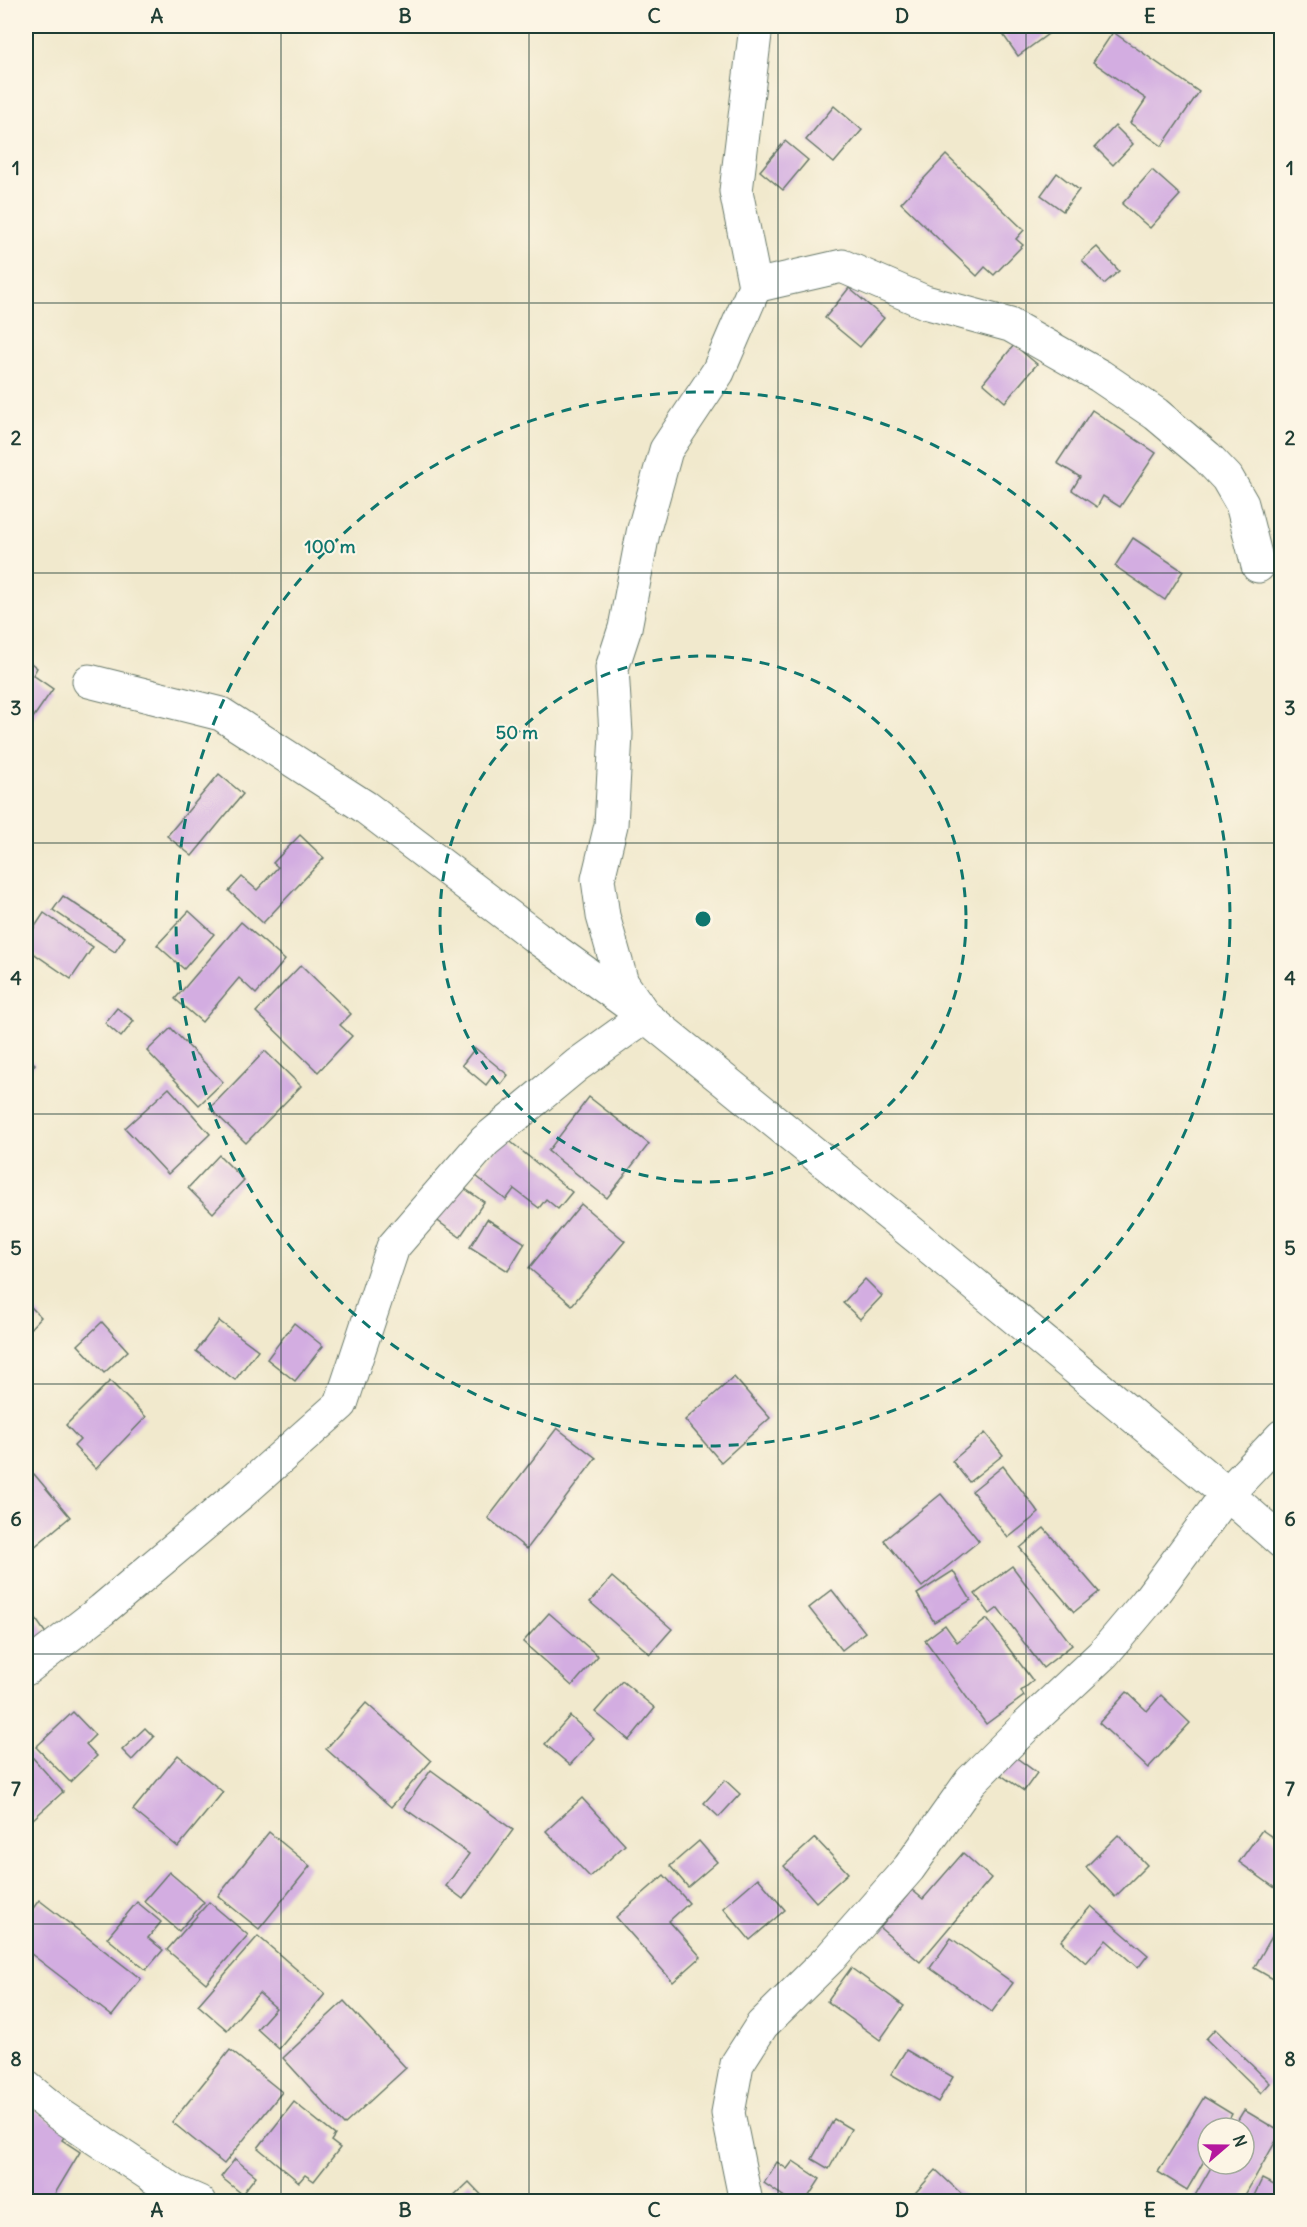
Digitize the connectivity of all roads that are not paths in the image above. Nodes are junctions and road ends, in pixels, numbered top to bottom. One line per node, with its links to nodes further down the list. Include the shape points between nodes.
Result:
1 (756, 26): 2 (street, via 736,191)
2 (755, 286): 3 (street, via 842,266 925,302 1010,325 1100,376 1156,414 1207,456 1227,478 1242,504); 5 (street, via 718,372 666,450 643,533 625,628 612,668 616,734 611,825 598,879 603,916 622,983)
3 (1258, 566)
4 (89, 681): 5 (street, via 221,714 365,807)
5 (645, 1016): 7 (street); 9 (street, via 577,1065 485,1141 393,1247 341,1404 232,1501)
6 (1281, 1436): 7 (street)
7 (1227, 1494): 8 (street); 12 (street, via 1104,1653 971,1781 909,1868 830,1958 762,2025 737,2064 728,2113)
8 (1281, 1542)
9 (26, 1669)
10 (26, 2087): 11 (street, via 166,2185)
11 (198, 2202)
12 (746, 2202)

